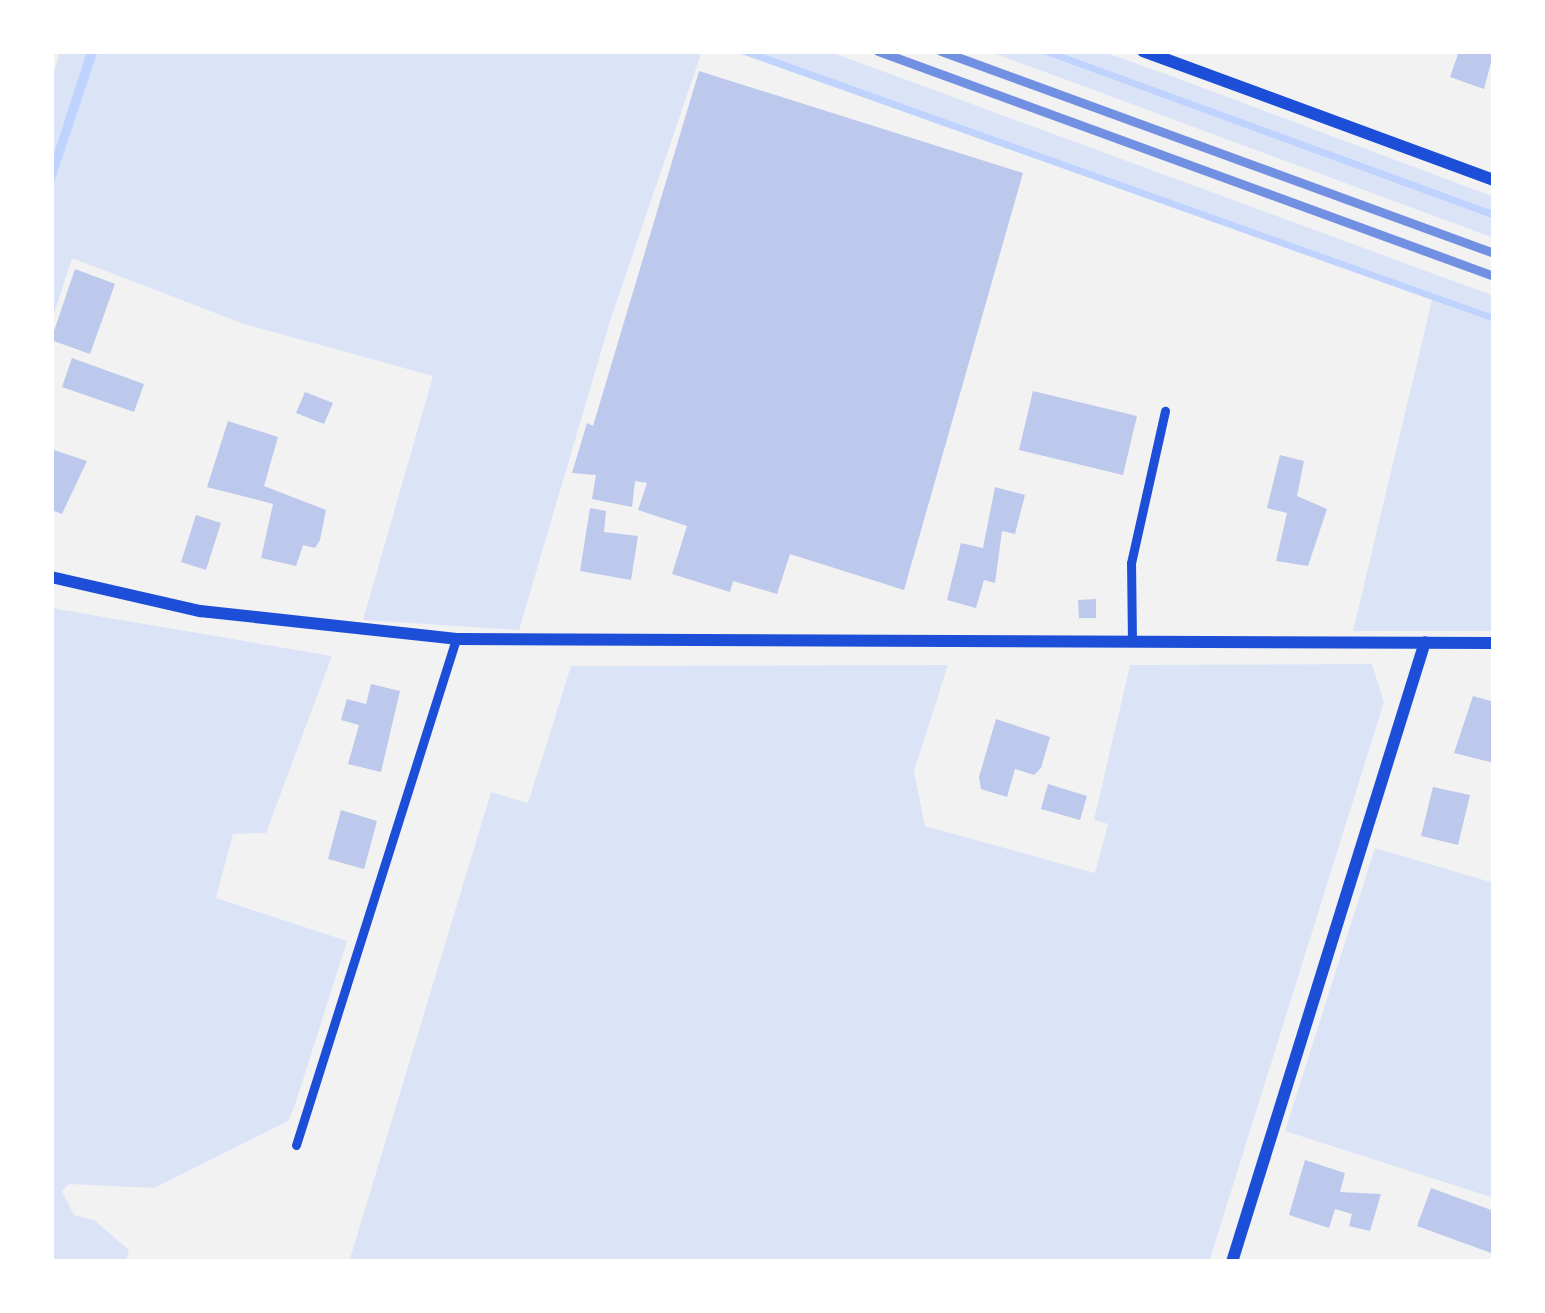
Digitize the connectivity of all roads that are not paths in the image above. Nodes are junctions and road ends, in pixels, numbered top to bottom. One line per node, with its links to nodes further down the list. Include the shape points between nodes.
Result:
1 (1144, 51): 2 (street)
2 (1494, 181)
3 (1165, 411): 6 (lane, via 1131,563)
4 (51, 577): 5 (street, via 200,611)
5 (456, 639): 6 (street); 9 (lane)
6 (1132, 641): 7 (street)
7 (1425, 642): 8 (street); 10 (street)
8 (1494, 643)
9 (296, 1145)
10 (1232, 1262)

